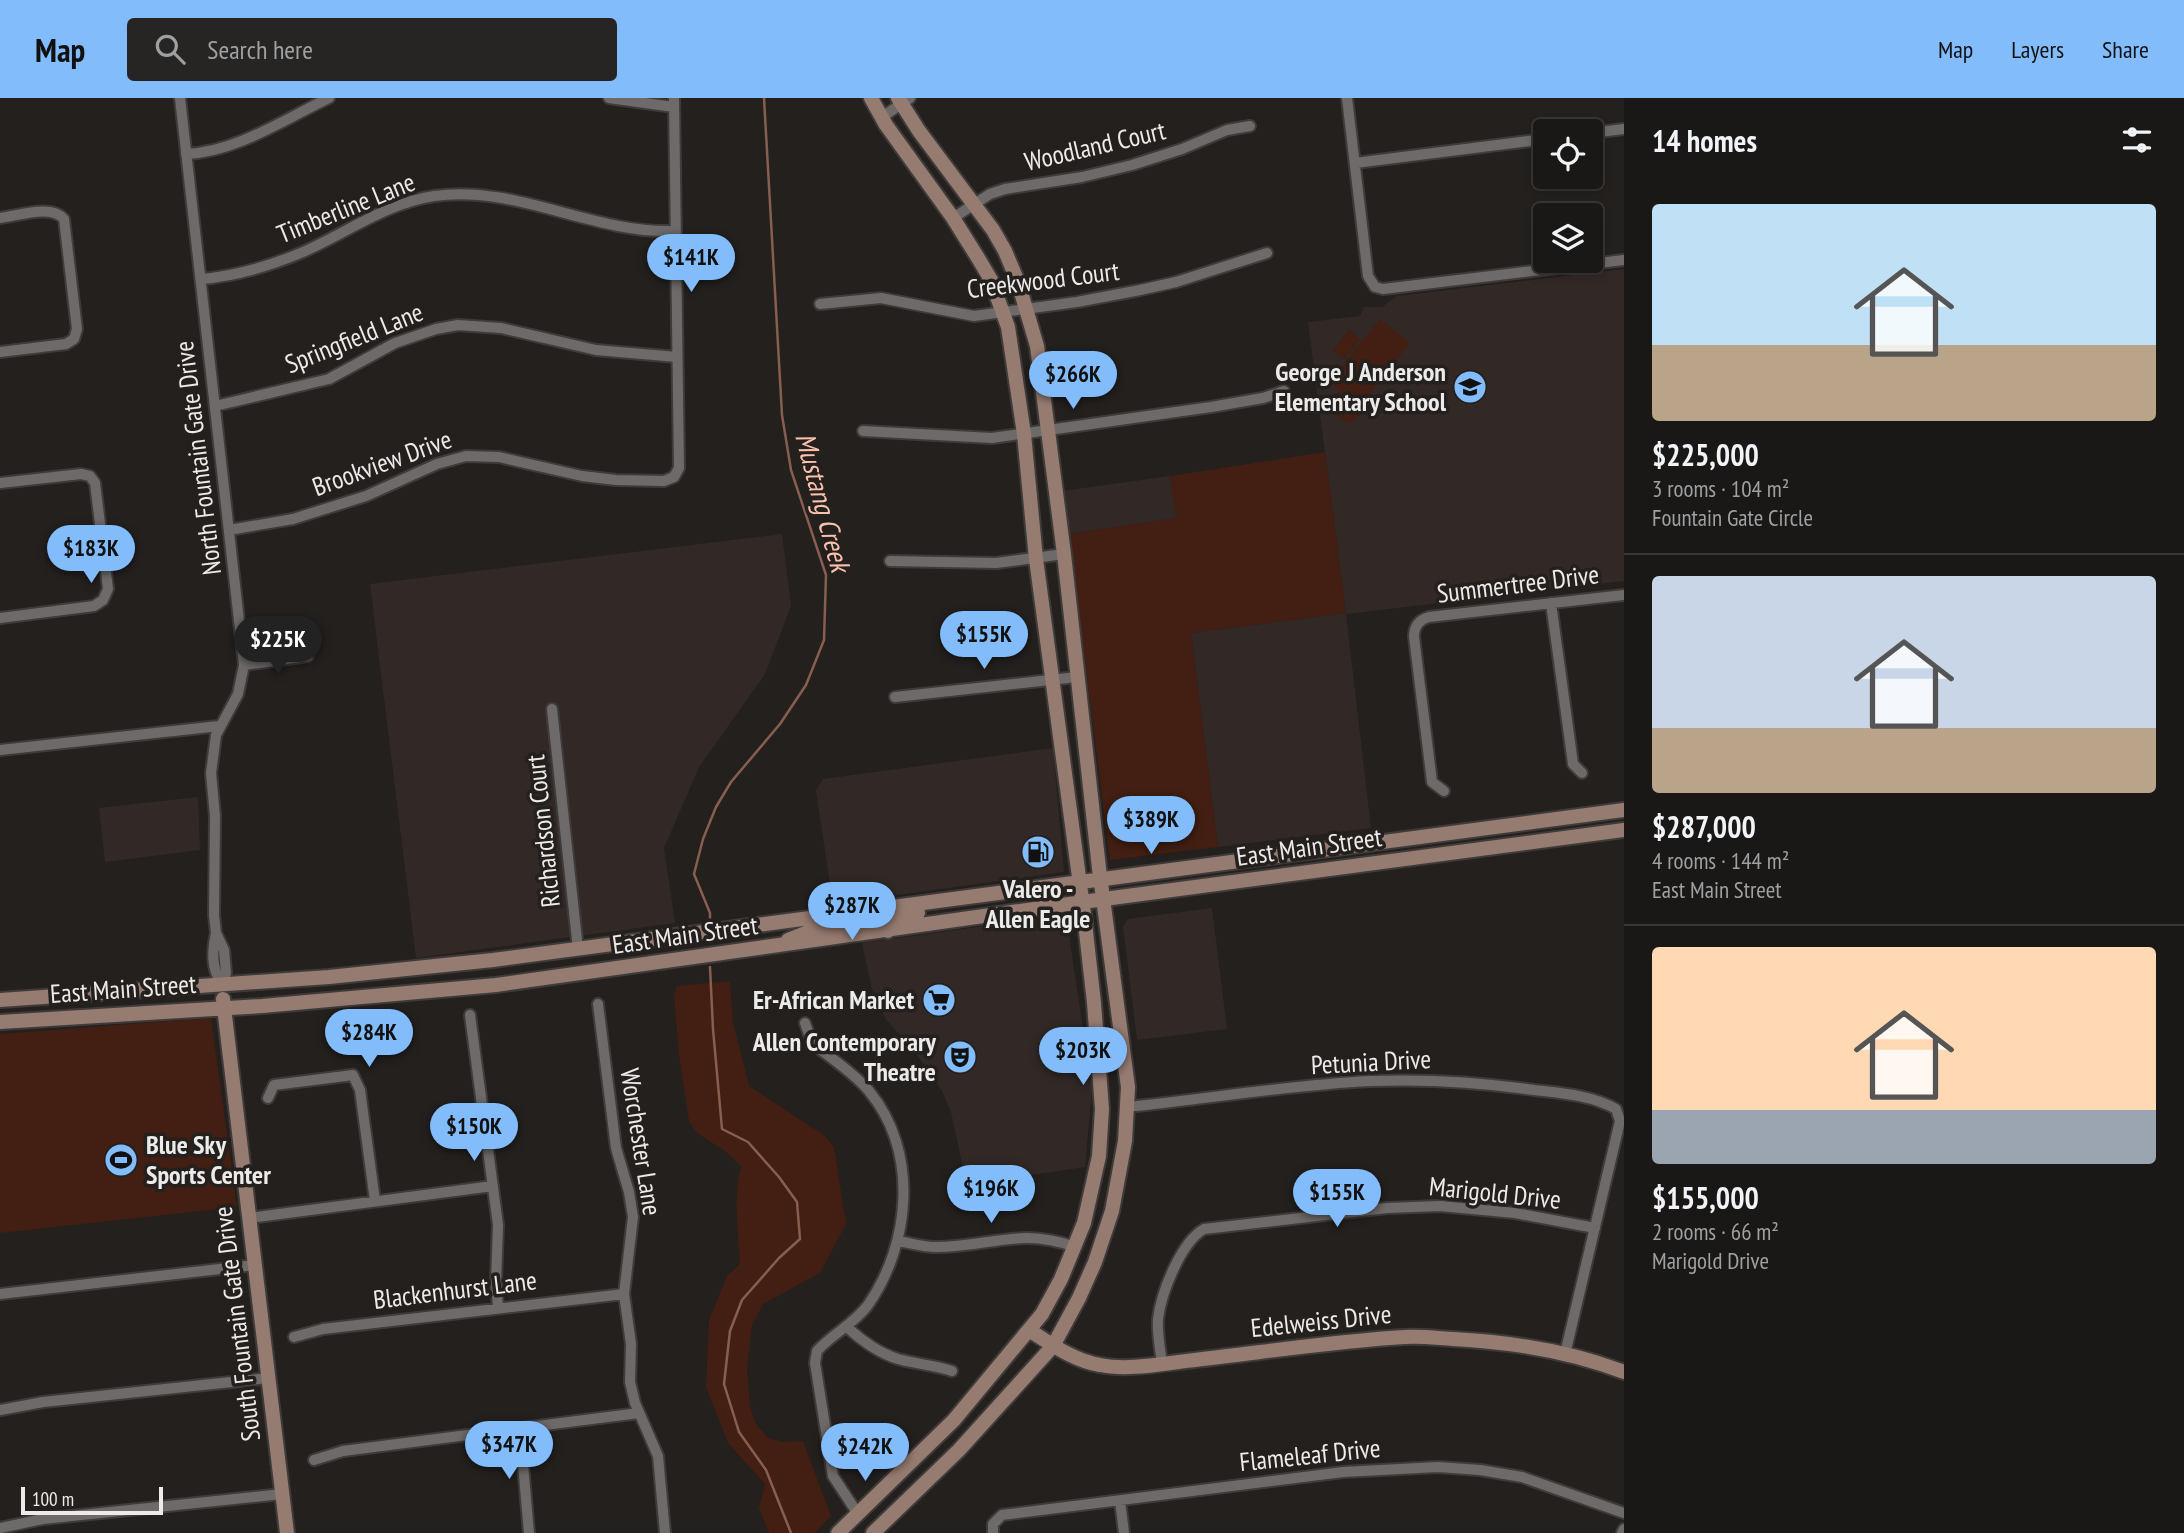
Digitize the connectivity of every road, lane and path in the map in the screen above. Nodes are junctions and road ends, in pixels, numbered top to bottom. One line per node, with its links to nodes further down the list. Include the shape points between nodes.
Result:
1 (180, 98): 13 (street, North Fountain Gate Drive)
2 (329, 98): 13 (street, via 239,142)
3 (609, 98): 7 (street)
4 (871, 98): 8 (main road)
5 (1348, 98): 14 (street)
6 (903, 100): 8 (street); 15 (main road)
7 (674, 103): 18 (street)
8 (882, 117): 17 (main road)
9 (1250, 126): 15 (street, Woodland Court, via 1132,165 1005,189)
10 (1624, 129): 11 (street)
11 (1603, 132)
12 (1533, 141): 14 (street)
13 (186, 154): 21 (street, North Fountain Gate Drive)
14 (1355, 163): 20 (street, via 1368,276 1377,288)
15 (974, 204): 17 (street, Woodland Court); 23 (main road, via 1005,251)
16 (0, 218): 25 (street, via 51,211 61,215 66,225 76,334 66,344)
17 (953, 218): 24 (main road)
18 (674, 231): 21 (street, Timberline Lane, via 605,225 486,196 434,196 395,206 302,252 252,270); 26 (street)
19 (1267, 253): 23 (street, Creekwood Court, via 1164,285)
20 (1624, 260)
21 (201, 279): 28 (street, North Fountain Gate Drive)
22 (820, 304): 24 (street, Creekwood Court, via 881,298 974,316)
23 (1027, 308): 24 (street, Creekwood Court); 29 (main road)
24 (1004, 312): 31 (main road)
25 (0, 352)
26 (677, 357): 28 (street, Springfield Lane, via 596,350 501,328 458,326 416,334 329,379); 33 (street, Brookview Drive, via 679,468 674,477 664,481 594,478 499,457 466,456 293,519)
27 (1283, 391): 29 (street, via 1211,407)
28 (215, 406): 33 (street, North Fountain Gate Drive)
29 (1048, 430): 31 (street); 34 (main road)
30 (863, 431): 31 (street, via 978,438)
31 (1024, 433): 35 (main road)
32 (0, 484): 39 (street, via 90,476 95,483 108,589 94,606)
33 (229, 530): 41 (street, North Fountain Gate Drive)
34 (1064, 554): 35 (street); 42 (main road)
35 (1036, 559): 36 (street, via 969,564); 43 (main road)
36 (890, 561)
37 (1624, 595): 38 (street, Summertree Drive)
38 (1551, 603): 48 (street, via 1573,764); 49 (street, Summertree Drive, via 1429,617 1416,626 1432,782)
39 (0, 618)
40 (308, 656): 41 (street)
41 (244, 665): 46 (street, North Fountain Gate Drive, via 238,694)
42 (1077, 677): 43 (street); 56 (main road)
43 (1052, 680): 44 (street); 57 (main road)
44 (895, 697)
45 (552, 709): 64 (street, Richardson Court)
46 (219, 726): 47 (street); 65 (street, North Fountain Gate Drive, via 211,773 216,933 212,951 215,975)
47 (0, 750)
48 (1582, 774)
49 (1444, 791)
50 (1624, 810): 51 (main road, East Main Street)
51 (1578, 816): 53 (main road, East Main Street); 54 (main road, via 1472,838)
52 (1624, 830): 54 (main road, East Main Street)
53 (1335, 849): 55 (main road); 56 (main road, East Main Street)
54 (1470, 851): 55 (main road, East Main Street)
55 (1338, 868): 59 (main road, East Main Street)
56 (1101, 879): 57 (main road, East Main Street); 59 (main road)
57 (1080, 883): 58 (main road, East Main Street); 60 (main road)
58 (982, 895): 61 (main road, East Main Street); 62 (main road, via 959,906 899,916)
59 (1104, 899): 60 (main road, East Main Street); 75 (main road, via 1124,1041)
60 (1083, 903): 62 (main road, East Main Street); 76 (main road)
61 (886, 907): 63 (main road, via 883,918 875,921 813,930); 64 (main road, East Main Street)
62 (888, 931): 63 (main road, East Main Street)
63 (778, 947): 69 (main road, East Main Street, via 496,985)
64 (579, 949): 65 (main road, East Main Street)
65 (222, 985): 66 (main road, East Main Street); 69 (main road, South Fountain Gate Drive)
66 (21, 998): 67 (main road, East Main Street); 71 (main road)
67 (0, 1000)
68 (598, 1003): 85 (street, Worchester Lane, via 616,1148 633,1217)
69 (224, 1007): 71 (main road, East Main Street); 79 (main road, South Fountain Gate Drive)
70 (470, 1015): 77 (street)
71 (24, 1020): 72 (main road, East Main Street)
72 (0, 1022)
73 (806, 1023): 81 (street, via 816,1046 869,1091 888,1124 904,1196)
74 (268, 1098): 78 (street, via 274,1085 353,1075 360,1090)
75 (1127, 1107): 76 (main road); 80 (street, Petunia Drive, via 1399,1080 1451,1081 1581,1097 1616,1109 1620,1121); 90 (main road, via 1121,1170 1103,1240)
76 (1102, 1109): 82 (main road, via 1099,1156)
77 (493, 1186): 78 (street); 86 (street)
78 (375, 1201): 79 (street)
79 (249, 1218): 83 (main road, South Fountain Gate Drive)
80 (1595, 1228): 91 (street); 92 (street, Marigold Drive, via 1515,1213 1440,1206 1204,1228 1183,1251 1163,1297 1158,1322)
81 (898, 1241): 82 (street, via 936,1247 1038,1237); 87 (street, via 882,1282)
82 (1075, 1247): 88 (main road, via 1048,1304)
83 (255, 1265): 84 (street); 95 (main road, South Fountain Gate Drive)
84 (0, 1293)
85 (624, 1294): 86 (street, Blackenhurst Lane); 97 (street, Worchester Lane, via 631,1344 630,1382)
86 (498, 1307): 89 (street, Blackenhurst Lane, via 323,1329)
87 (847, 1327): 93 (street, via 887,1355); 103 (street, via 822,1345 815,1363 833,1476)
88 (1029, 1330): 90 (main road, Edelweiss Drive); 103 (main road, via 954,1420)
89 (294, 1337)
90 (1053, 1346): 92 (main road, Edelweiss Drive, via 1103,1366); 109 (main road, via 959,1450)
91 (1564, 1354): 92 (main road, Edelweiss Drive, via 1490,1341 1407,1337); 94 (main road, Edelweiss Drive)
92 (1162, 1363)
93 (952, 1371)
94 (1624, 1372)
95 (269, 1378): 96 (street); 100 (main road, South Fountain Gate Drive)
96 (0, 1410)
97 (639, 1413): 98 (street); 107 (street, Worchester Lane, via 658,1456)
98 (520, 1430): 99 (street, via 343,1451); 106 (street)
99 (314, 1460)
100 (282, 1494): 104 (street, via 43,1519); 105 (main road, South Fountain Gate Drive)
101 (1120, 1501): 102 (street, Flameleaf Drive, via 1343,1472 1438,1467 1522,1478); 110 (street, Flameleaf Drive, via 1002,1515 993,1524); 111 (street)
102 (1624, 1513)
103 (858, 1514): 108 (main road); 109 (main road)
104 (0, 1528)
105 (287, 1533)
106 (529, 1533)
107 (665, 1533)
108 (838, 1533)
109 (872, 1533)
110 (993, 1533)
111 (1124, 1533)

